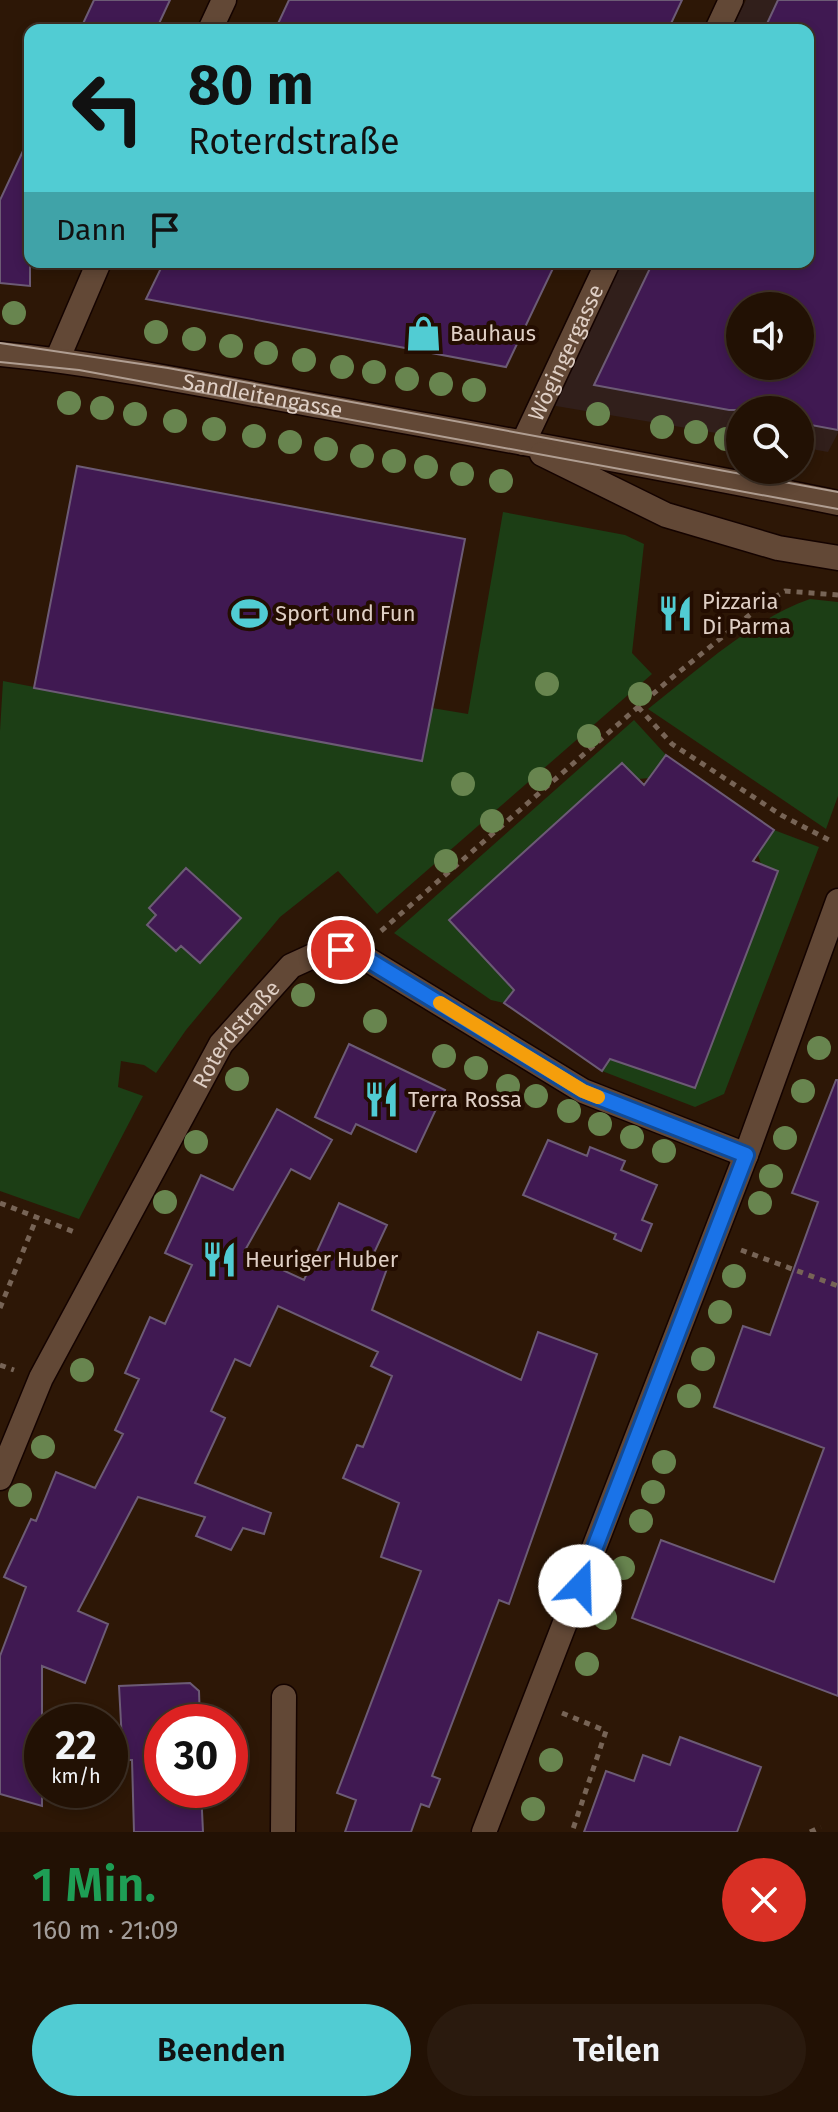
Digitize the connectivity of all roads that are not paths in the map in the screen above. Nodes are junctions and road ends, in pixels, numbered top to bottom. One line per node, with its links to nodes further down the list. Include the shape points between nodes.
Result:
1 (224, 0): 3 (street)
2 (731, 0): 4 (street)
3 (213, 24)
4 (720, 24)
5 (96, 268): 8 (street)
6 (605, 268): 9 (street, Wögingergasse)
7 (0, 354): 8 (street, Sandleitengasse)
8 (57, 360): 9 (street, Sandleitengasse)
9 (523, 443): 10 (street, Sandleitengasse); 11 (street, Sandleitengasse, via 666,515 778,548)
10 (838, 503)
11 (838, 558)
12 (838, 901): 13 (street)
13 (746, 1155): 14 (street, Roterdstraße, via 583,1091 357,953 324,951 307,957 291,966 221,1044 41,1378); 17 (street)
14 (0, 1478)
15 (284, 1697): 16 (street)
16 (283, 1832)
17 (484, 1832)

